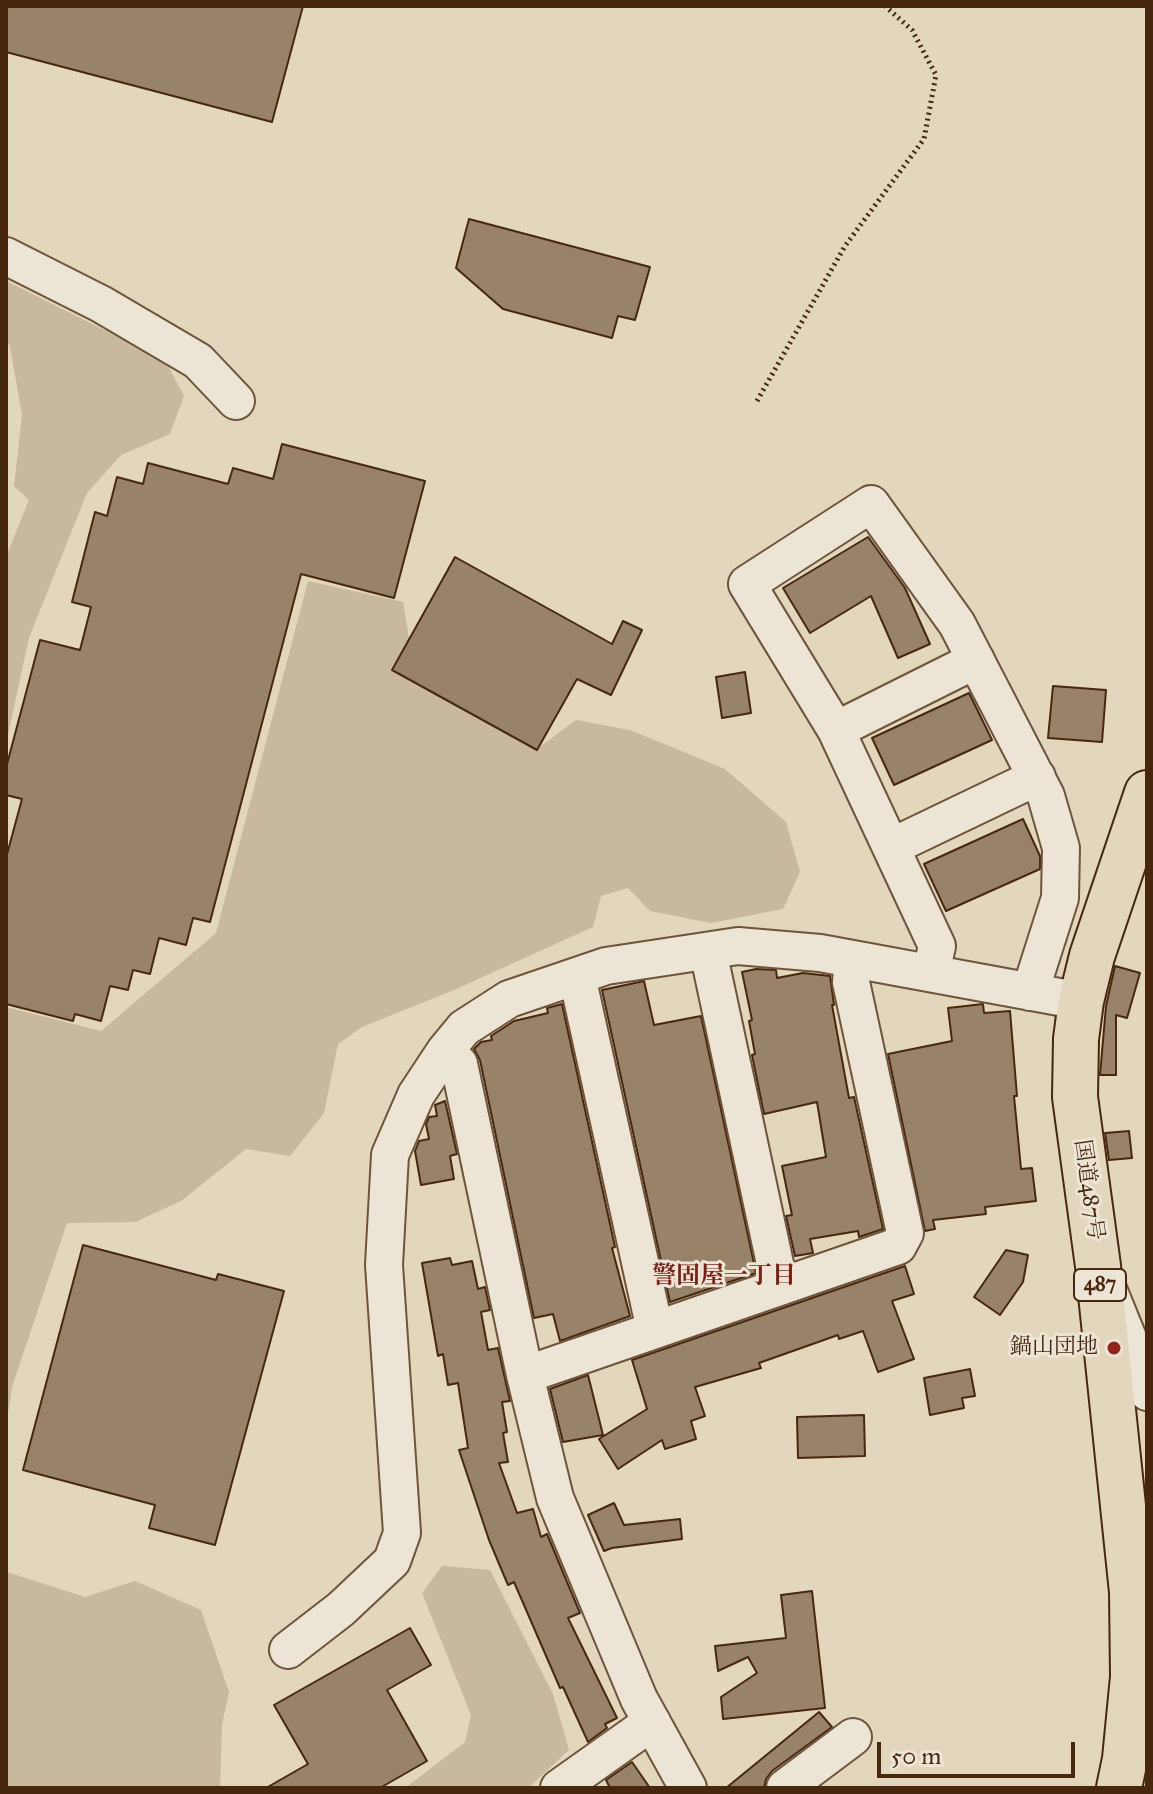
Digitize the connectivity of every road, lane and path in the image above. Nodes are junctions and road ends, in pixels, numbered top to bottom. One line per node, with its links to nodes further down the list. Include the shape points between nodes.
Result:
1 (885, 6): 4 (path, via 912,30 936,75 924,139 845,246)
2 (6, 256): 3 (street, via 198,361)
3 (236, 401)
4 (757, 401)
5 (976, 660): 6 (street); 6 (street, via 957,624 871,504 747,584); 7 (street)
6 (836, 730): 9 (street)
7 (1037, 777): 9 (street); 14 (street, via 1061,848 1060,898)
8 (1147, 793): 15 (highway, 国道487号 / 487)
9 (891, 847): 12 (street, via 937,946)
10 (708, 951): 11 (street, via 738,946); 13 (street, via 606,966); 18 (street)
11 (853, 959): 12 (street); 18 (street, via 851,982 905,1233 898,1246)
12 (931, 973): 14 (street)
13 (577, 976): 16 (street, via 509,999 464,1028); 19 (street)
14 (1030, 992): 15 (street)
15 (1081, 1001): 17 (highway, 国道487号 / 487, via 1075,1097)
16 (445, 1051): 20 (street, via 459,1064); 22 (street, via 416,1095 390,1155 384,1265 402,1533 392,1561)
17 (1098, 1266): 21 (street); 28 (highway, 国道487号 / 487, via 1132,1592 1133,1677)
18 (780, 1287): 19 (street)
19 (655, 1330): 20 (street)
20 (525, 1375): 23 (street, via 555,1498)
21 (1147, 1392)
22 (288, 1650)
23 (652, 1722): 25 (street); 26 (street)
24 (853, 1737): 27 (street)
25 (559, 1788)
26 (688, 1788)
27 (785, 1788)
28 (1119, 1788)

